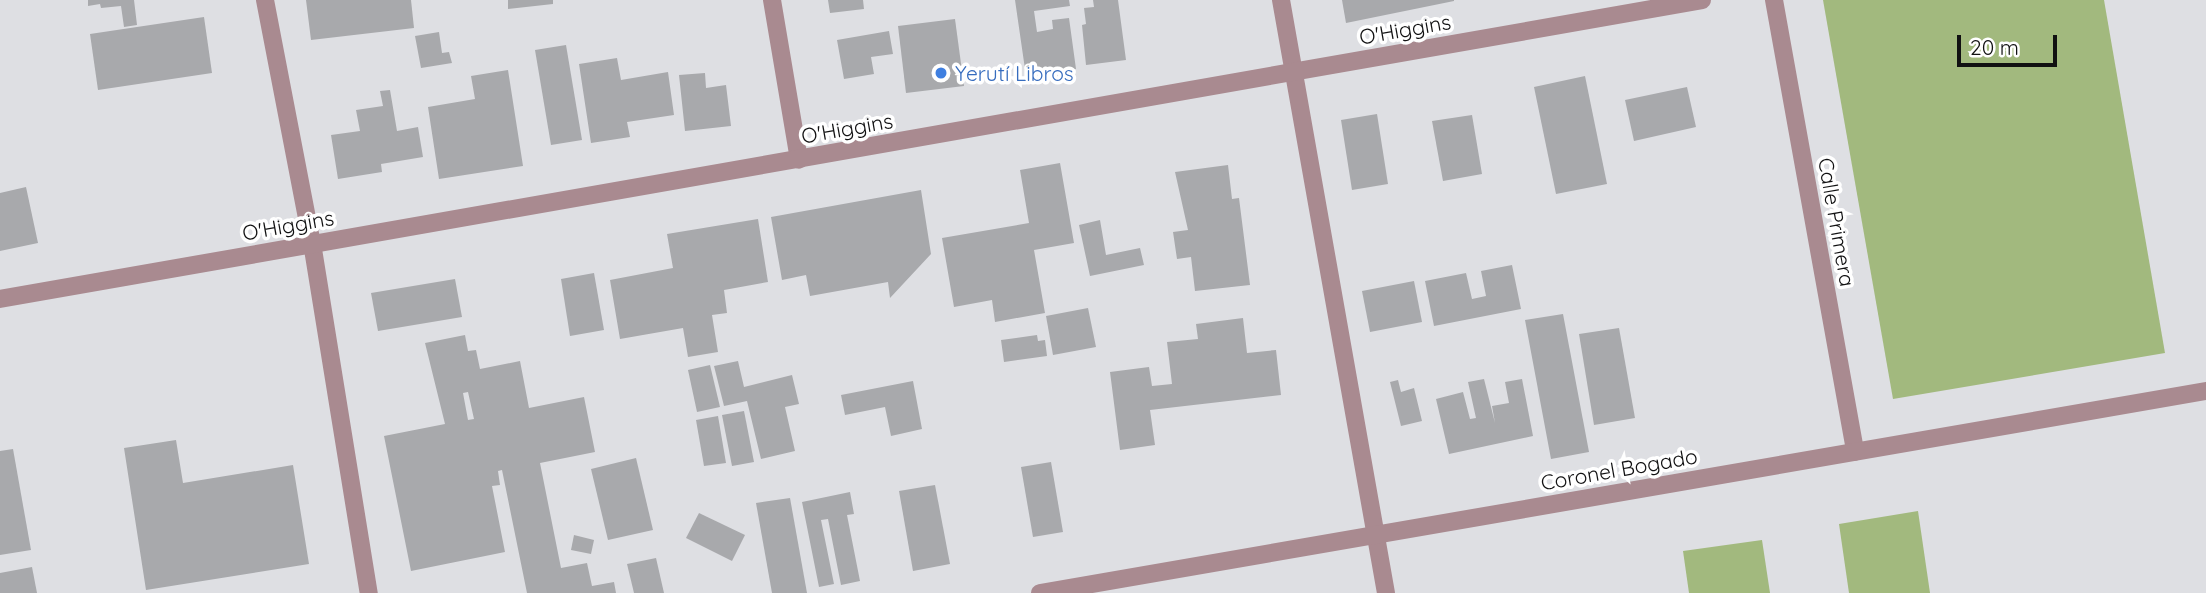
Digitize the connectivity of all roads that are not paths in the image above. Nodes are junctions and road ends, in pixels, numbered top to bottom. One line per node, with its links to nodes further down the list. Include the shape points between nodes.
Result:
1 (265, 0): 8 (street)
2 (772, 0): 7 (street)
3 (1281, 0): 6 (street)
4 (1702, 0): 6 (street, O'Higgins)
5 (1774, 0): 11 (street, Calle Primera)
6 (1294, 71): 7 (street, O'Higgins); 12 (street)
7 (799, 160): 8 (street, O'Higgins)
8 (312, 243): 9 (street, O'Higgins); 13 (street)
9 (0, 299)
10 (2206, 391): 11 (street, Coronel Bogado)
11 (1855, 452): 12 (street, Coronel Bogado)
12 (1376, 533): 14 (street, Coronel Bogado); 15 (street)
13 (369, 593)
14 (1040, 593)
15 (1386, 593)

